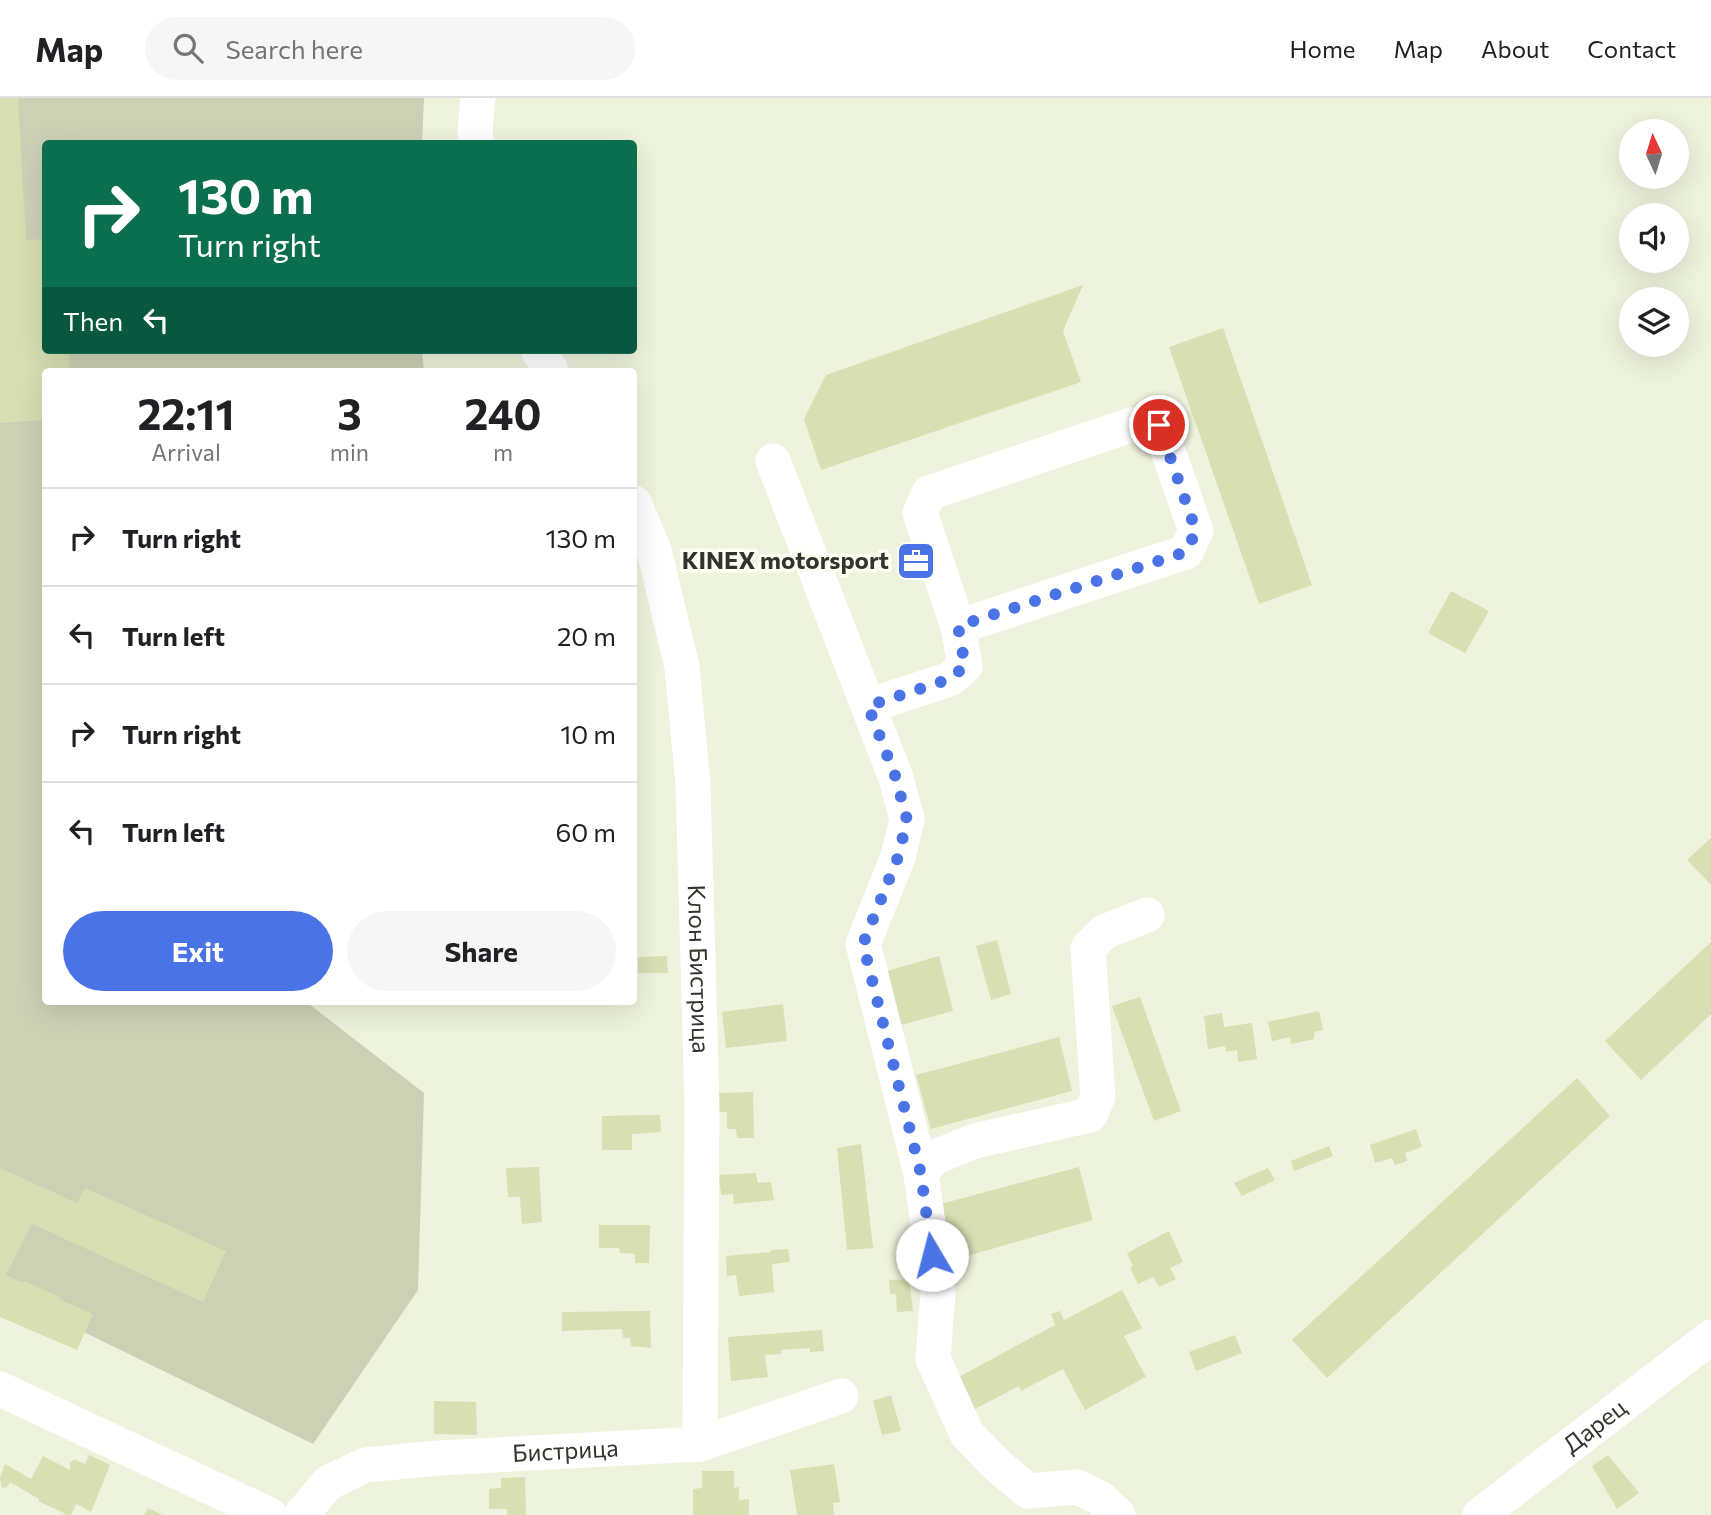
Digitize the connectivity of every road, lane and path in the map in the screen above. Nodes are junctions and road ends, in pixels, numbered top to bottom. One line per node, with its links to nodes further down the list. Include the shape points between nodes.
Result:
1 (478, 98): 2 (street)
2 (476, 140)
3 (773, 461): 6 (street)
4 (637, 510): 12 (street, Клон Бистрица, via 654,550 682,667 693,784 702,1105)
5 (958, 626): 5 (street, via 920,513 929,493 1131,425 1159,425 1196,531 1186,552); 6 (street, via 965,666 950,679)
6 (868, 706): 8 (street, via 907,820 898,857 863,944)
7 (1147, 915): 8 (street, via 1104,932 1088,948 1098,1097 1090,1115 975,1141 933,1158)
8 (921, 1174): 15 (street, via 938,1293 933,1359 967,1434 1028,1491 1077,1488 1100,1498)
9 (1711, 1337): 16 (street, Дарец)
10 (0, 1389): 13 (street)
11 (841, 1396): 12 (street, Бистрица)
12 (701, 1444): 14 (street, Бистрица, via 365,1465 328,1483)
13 (270, 1515)
14 (301, 1515)
15 (1118, 1515)
16 (1480, 1515)

